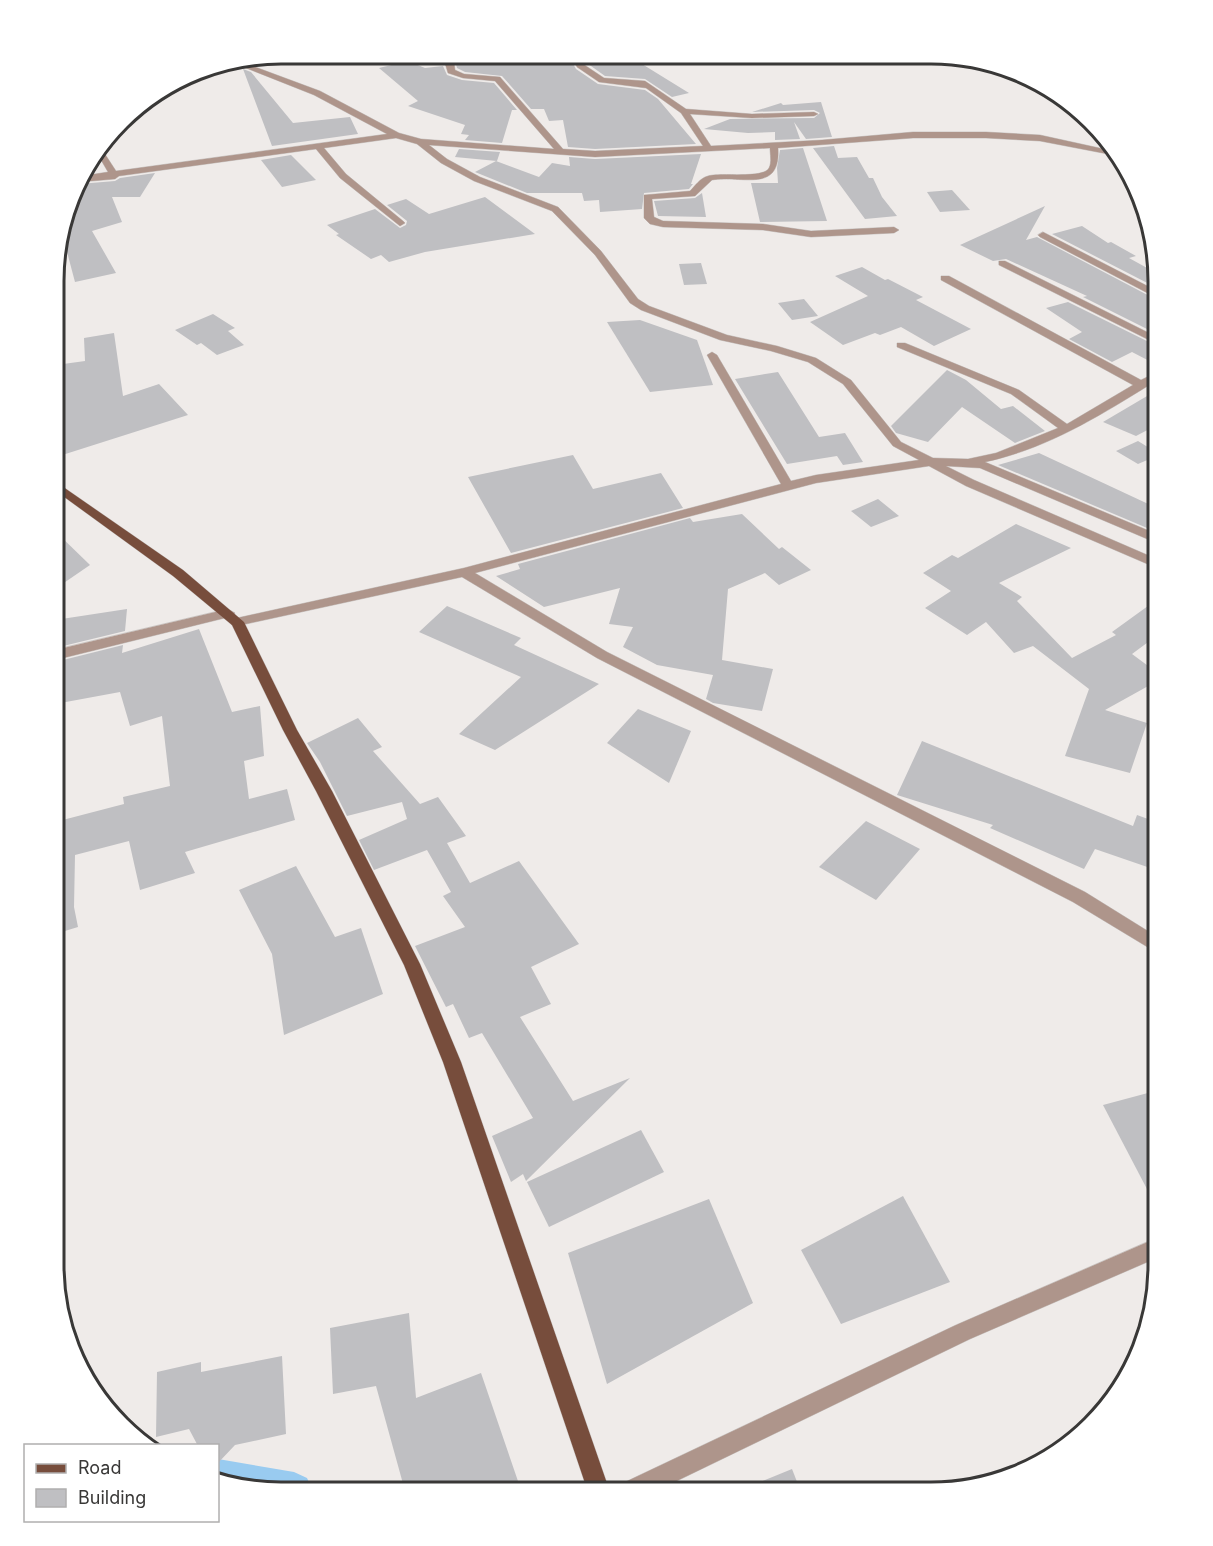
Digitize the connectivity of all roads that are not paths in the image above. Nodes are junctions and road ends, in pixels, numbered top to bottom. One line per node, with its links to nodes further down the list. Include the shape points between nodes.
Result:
1 (449, 64): 12 (street, via 451,71 463,76 492,77 508,89)
2 (580, 64): 4 (street, via 602,80 642,83)
3 (248, 67): 6 (street, via 317,93)
4 (684, 111): 5 (street, via 752,116); 10 (street)
5 (814, 114)
6 (396, 135): 7 (street); 9 (street)
7 (420, 142): 12 (street); 28 (street, via 477,179 555,209 598,254 634,301 645,308 724,338 812,360 847,382 897,444)
8 (774, 145): 10 (street); 11 (street, via 913,135 986,135 1040,138); 17 (street, via 774,166 769,173 712,177 692,194 647,197 649,218 657,223 763,227 811,234)
9 (318, 146): 14 (street); 16 (street, via 343,176)
10 (708, 148): 12 (street)
11 (1106, 152)
12 (562, 153)
13 (103, 157): 14 (street)
14 (115, 176): 15 (street)
15 (91, 178)
16 (400, 224)
17 (894, 230)
18 (1043, 235): 21 (street)
19 (1002, 263): 22 (street)
20 (945, 278): 26 (street)
21 (1148, 290)
22 (1148, 336)
23 (901, 345): 27 (street, via 1016,392)
24 (712, 355): 30 (street)
25 (1148, 381): 26 (street)
26 (1141, 385): 27 (street)
27 (1067, 429): 29 (street, via 1001,456)
28 (931, 462): 29 (street); 30 (street); 33 (street, via 970,483)
29 (965, 462): 32 (street, via 983,465)
30 (788, 486): 34 (street)
31 (64, 492): 35 (main road, via 178,573)
32 (1148, 535)
33 (1148, 560)
34 (464, 572): 35 (street); 37 (street, via 602,655 1080,897)
35 (232, 618): 36 (street); 39 (main road, via 416,975 460,1083)
36 (64, 653)
37 (1148, 940)
38 (1148, 1252): 40 (street, via 963,1332)
39 (595, 1482)
40 (648, 1482)

